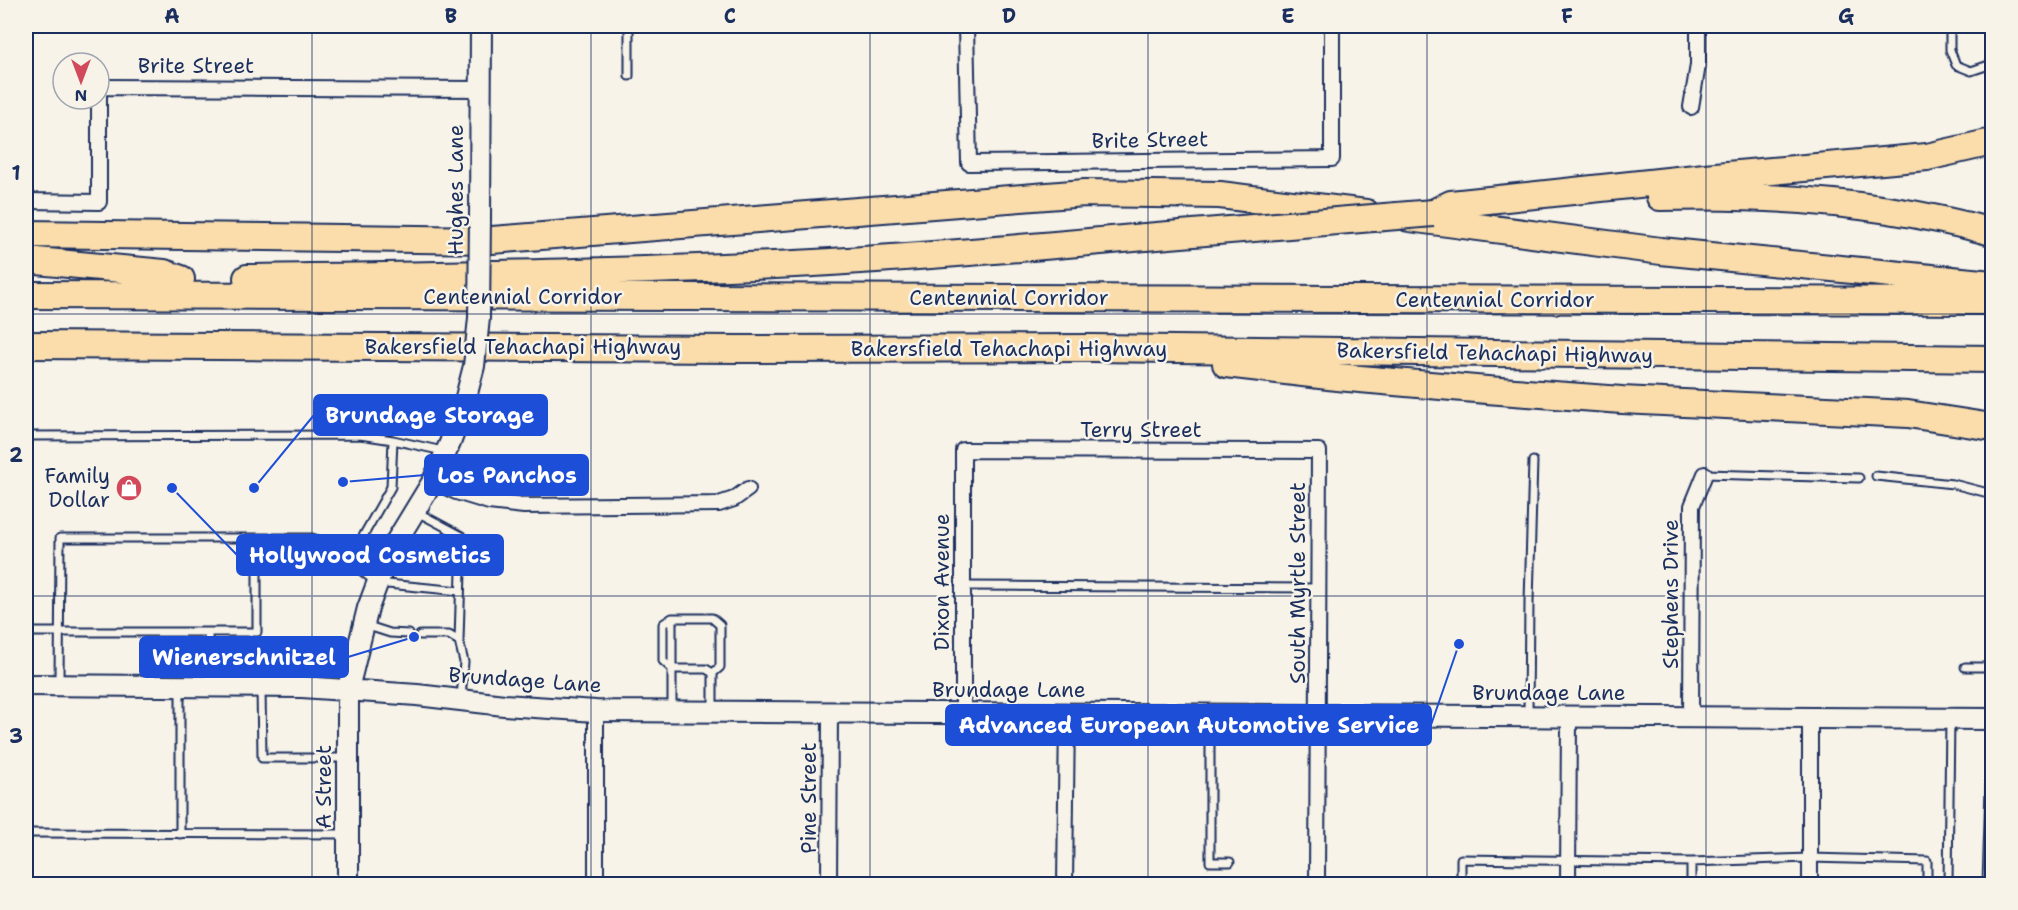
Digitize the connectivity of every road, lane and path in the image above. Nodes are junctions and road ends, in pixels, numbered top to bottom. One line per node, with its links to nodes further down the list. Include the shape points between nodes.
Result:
1 (480, 26): 9 (main road, Hughes Lane)
2 (630, 26): 8 (lane)
3 (966, 26): 4 (street, Brite Street, via 969,163 1332,159)
4 (1332, 26)
5 (1698, 26): 10 (street, via 1698,65)
6 (1950, 26): 7 (lane, via 1950,50 1956,65 1971,71)
7 (1992, 64)
8 (630, 76)
9 (480, 89): 13 (street, Brite Street, via 99,87 99,202); 29 (main road, Hughes Lane, bridge, via 479,318 474,366)
10 (1691, 107)
11 (1992, 142): 12 (highway, via 1916,158 1717,176)
12 (1584, 197): 14 (highway, via 1787,198 1917,214); 17 (highway, bridge, via 1452,215 1432,213 906,257 720,267)
13 (26, 201)
14 (1991, 232)
15 (26, 234): 19 (highway, via 492,240 1058,194 1201,194 1661,251)
16 (26, 260): 17 (highway, via 164,273)
17 (181, 279): 18 (highway)
18 (26, 280)
19 (1992, 284)
20 (26, 295): 21 (highway, Centennial Corridor)
21 (1992, 302)
22 (26, 345): 23 (highway, Bakersfield Tehachapi Highway)
23 (1092, 348): 24 (highway, Bakersfield Tehachapi Highway); 25 (highway, via 1412,384 1622,400 1908,414)
24 (1992, 359)
25 (1992, 427)
26 (26, 436): 27 (lane, via 360,435)
27 (393, 440): 29 (lane); 40 (lane, via 392,487)
28 (963, 450): 30 (street, Terry Street); 42 (street, Dixon Avenue)
29 (447, 452): 35 (main road, Hughes Lane)
30 (1319, 452): 43 (street, South Myrtle Street)
31 (1533, 461): 71 (lane)
32 (1705, 474): 34 (lane); 73 (street, Stephens Drive, via 1692,506)
33 (1876, 476): 37 (lane, via 1953,484)
34 (1859, 478)
35 (433, 481): 36 (street, via 489,502 524,506 719,504); 38 (main road, Hughes Lane)
36 (747, 489)
37 (1992, 494)
38 (415, 510): 41 (main road, Hughes Lane); 44 (lane, via 462,536)
39 (257, 538): 40 (lane, via 312,538); 47 (lane, via 257,632); 48 (lane, via 60,538)
40 (350, 561): 41 (lane)
41 (377, 583): 44 (lane); 45 (main road, Hughes Lane)
42 (963, 586): 43 (lane); 67 (street, Dixon Avenue)
43 (1319, 588): 70 (street, South Myrtle Street)
44 (460, 591): 51 (lane)
45 (364, 625): 49 (lane); 61 (main road, Hughes Lane)
46 (26, 632): 48 (lane)
47 (208, 632): 48 (lane); 59 (lane)
48 (59, 633): 57 (lane)
49 (408, 634)
50 (420, 634): 51 (lane, via 449,634)
51 (459, 641): 62 (lane, via 464,662)
52 (1965, 667): 53 (lane)
53 (1992, 667)
54 (672, 669): 55 (lane, via 706,669); 55 (lane, via 672,618 712,618 720,625 720,667); 65 (lane)
55 (713, 674): 64 (lane)
56 (26, 685): 57 (main road, Brundage Lane)
57 (59, 685): 58 (main road, Brundage Lane)
58 (180, 686): 59 (main road, Brundage Lane); 80 (lane)
59 (209, 686): 60 (main road, Brundage Lane)
60 (261, 687): 61 (main road, Brundage Lane); 77 (lane, via 262,758)
61 (348, 689): 62 (main road, Brundage Lane); 77 (main road, A Street)
62 (461, 700): 63 (main road, Brundage Lane)
63 (597, 711): 65 (main road, Brundage Lane); 87 (street)
64 (713, 711): 65 (main road, Brundage Lane); 66 (main road, Brundage Lane)
65 (672, 712)
66 (830, 713): 67 (main road, Brundage Lane); 88 (street, Pine Street)
67 (963, 714): 68 (main road, Brundage Lane)
68 (1067, 714): 69 (main road, Brundage Lane); 89 (street)
69 (1210, 715): 70 (main road, Brundage Lane); 84 (lane, via 1210,862)
70 (1319, 715): 71 (main road, Brundage Lane); 90 (street, South Myrtle Street)
71 (1528, 716): 72 (main road, Brundage Lane)
72 (1569, 717): 73 (main road, Brundage Lane); 83 (street)
73 (1691, 717): 74 (main road, Brundage Lane)
74 (1810, 718): 75 (main road, Brundage Lane); 82 (street)
75 (1950, 719): 76 (main road, Brundage Lane); 96 (lane)
76 (1992, 719): 78 (lane)
77 (348, 758): 81 (main road, A Street)
78 (1991, 780): 97 (lane)
79 (26, 833): 80 (lane)
80 (180, 834): 81 (lane)
81 (348, 834): 86 (main road, A Street)
82 (1810, 858): 85 (lane); 94 (street); 95 (lane, via 1927,861)
83 (1568, 859): 85 (lane); 91 (lane, via 1461,859); 92 (street)
84 (1230, 862)
85 (1691, 862): 93 (lane)
86 (348, 885)
87 (596, 885)
88 (829, 885)
89 (1065, 885)
90 (1317, 885)
91 (1461, 885)
92 (1568, 885)
93 (1691, 885)
94 (1810, 885)
95 (1927, 885)
96 (1948, 885)
97 (1987, 885)

